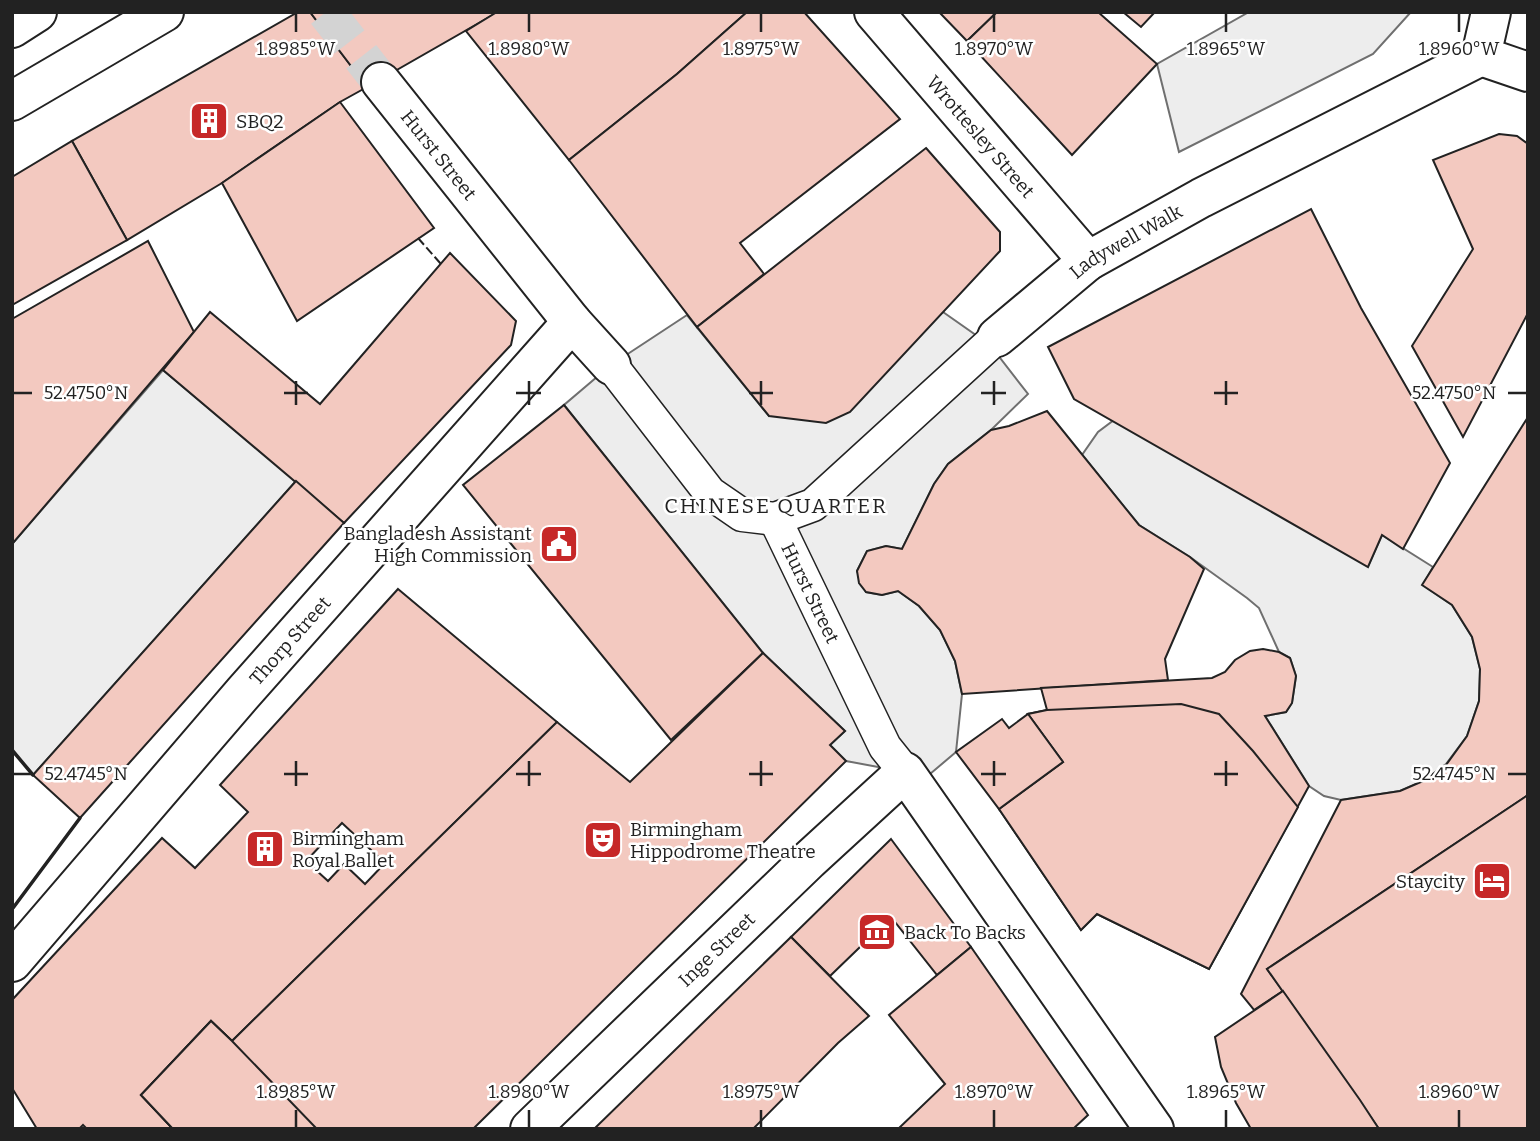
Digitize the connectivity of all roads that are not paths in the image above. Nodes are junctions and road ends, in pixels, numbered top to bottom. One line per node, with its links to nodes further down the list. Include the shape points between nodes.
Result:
1 (37, 12): 5 (street)
2 (164, 12): 9 (street)
3 (874, 12): 10 (street, Wrottesley Street)
4 (1491, 12): 6 (street)
5 (12, 28)
6 (1481, 56): 7 (street); 10 (street, Ladywell Walk, via 1201,198)
7 (1528, 72)
8 (381, 82): 11 (street, Hurst Street)
9 (12, 101)
10 (1088, 261): 12 (street, Ladywell Walk)
11 (572, 322): 13 (street, Hurst Street); 16 (street, Thorp Street)
12 (997, 337): 14 (street, Ladywell Walk, via 813,505)
13 (611, 365): 14 (street, Hurst Street, via 710,493 742,515)
14 (775, 519): 15 (street, Hurst Street, via 883,742)
15 (905, 772): 17 (street, Inge Street); 18 (street, Hurst Street)
16 (12, 962)
17 (530, 1129)
18 (1154, 1129)

